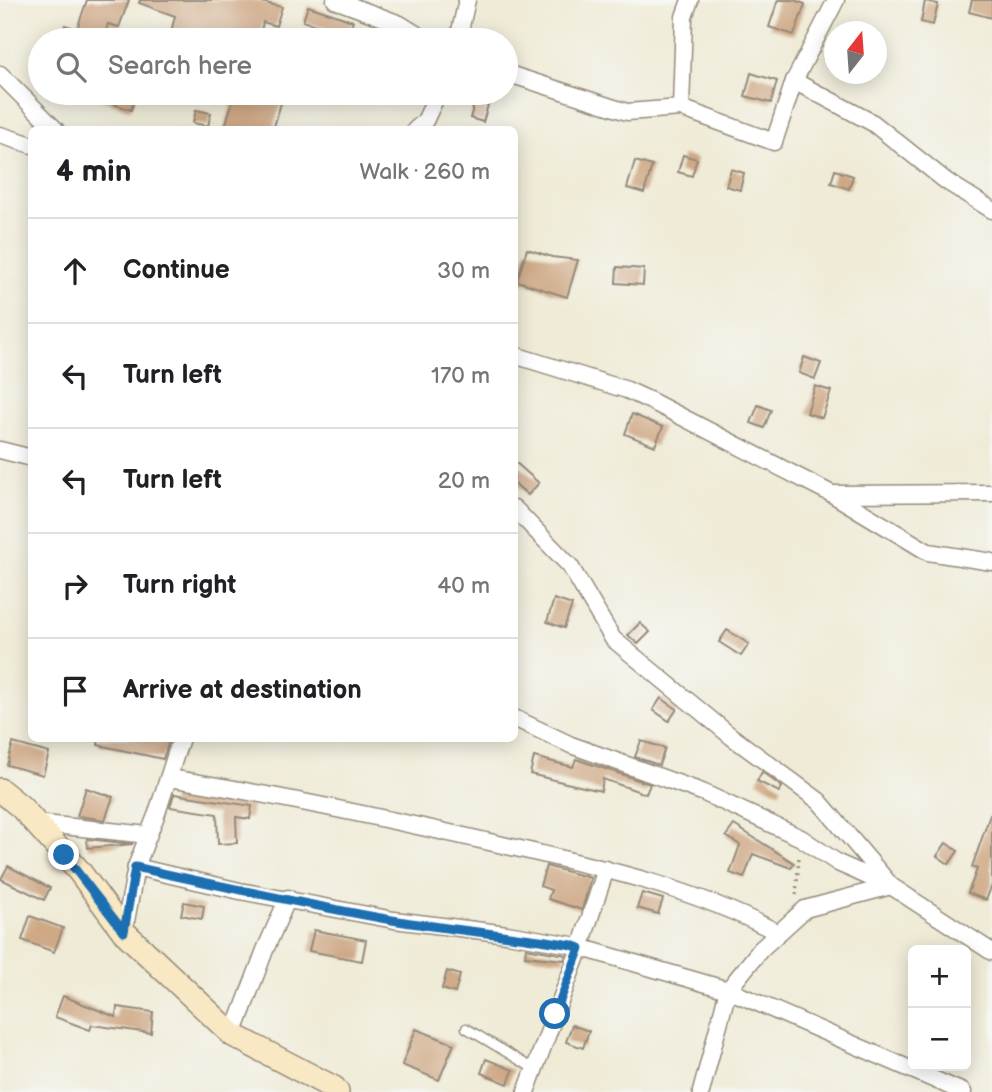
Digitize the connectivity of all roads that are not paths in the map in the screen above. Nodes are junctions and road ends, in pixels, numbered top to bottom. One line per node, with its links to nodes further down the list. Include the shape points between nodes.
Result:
1 (333, 0): 5 (street)
2 (467, 0): 6 (street)
3 (690, 0): 13 (street, via 684,17)
4 (836, 0): 9 (street)
5 (406, 28)
6 (461, 28)
7 (0, 74): 10 (street)
8 (518, 77): 13 (street, via 627,112)
9 (794, 81): 13 (street, via 774,142); 18 (street, via 873,122 946,181)
10 (28, 102)
11 (31, 105): 14 (street)
12 (432, 105): 15 (street)
13 (681, 108)
14 (52, 126)
15 (419, 126)
16 (0, 135): 17 (street)
17 (28, 144)
18 (992, 209)
19 (518, 356): 23 (street, via 627,390)
20 (0, 450): 21 (street)
21 (28, 457)
22 (992, 493): 23 (street)
23 (832, 494): 25 (street, via 928,552)
24 (518, 512): 34 (street, via 570,566 613,639 819,801)
25 (992, 562)
26 (518, 720): 34 (street, via 571,745 702,792)
27 (180, 742): 28 (street)
28 (169, 778): 31 (street); 33 (street, via 268,794)
29 (0, 790): 30 (street)
30 (35, 823): 31 (street); 36 (street)
31 (148, 835): 32 (street)
32 (135, 867): 35 (street); 36 (street)
33 (606, 869): 37 (street, via 740,912); 38 (street)
34 (891, 886): 37 (street, via 804,909); 39 (street)
35 (288, 898): 38 (street, via 394,920); 42 (street)
36 (124, 932): 42 (street)
37 (778, 933): 40 (street)
38 (580, 948): 40 (street); 43 (street)
39 (992, 952)
40 (728, 990): 46 (street); 47 (street)
41 (467, 1028): 43 (lane)
42 (233, 1035): 44 (street)
43 (534, 1069): 45 (street)
44 (337, 1091)
45 (526, 1092)
46 (701, 1092)
47 (963, 1092)

